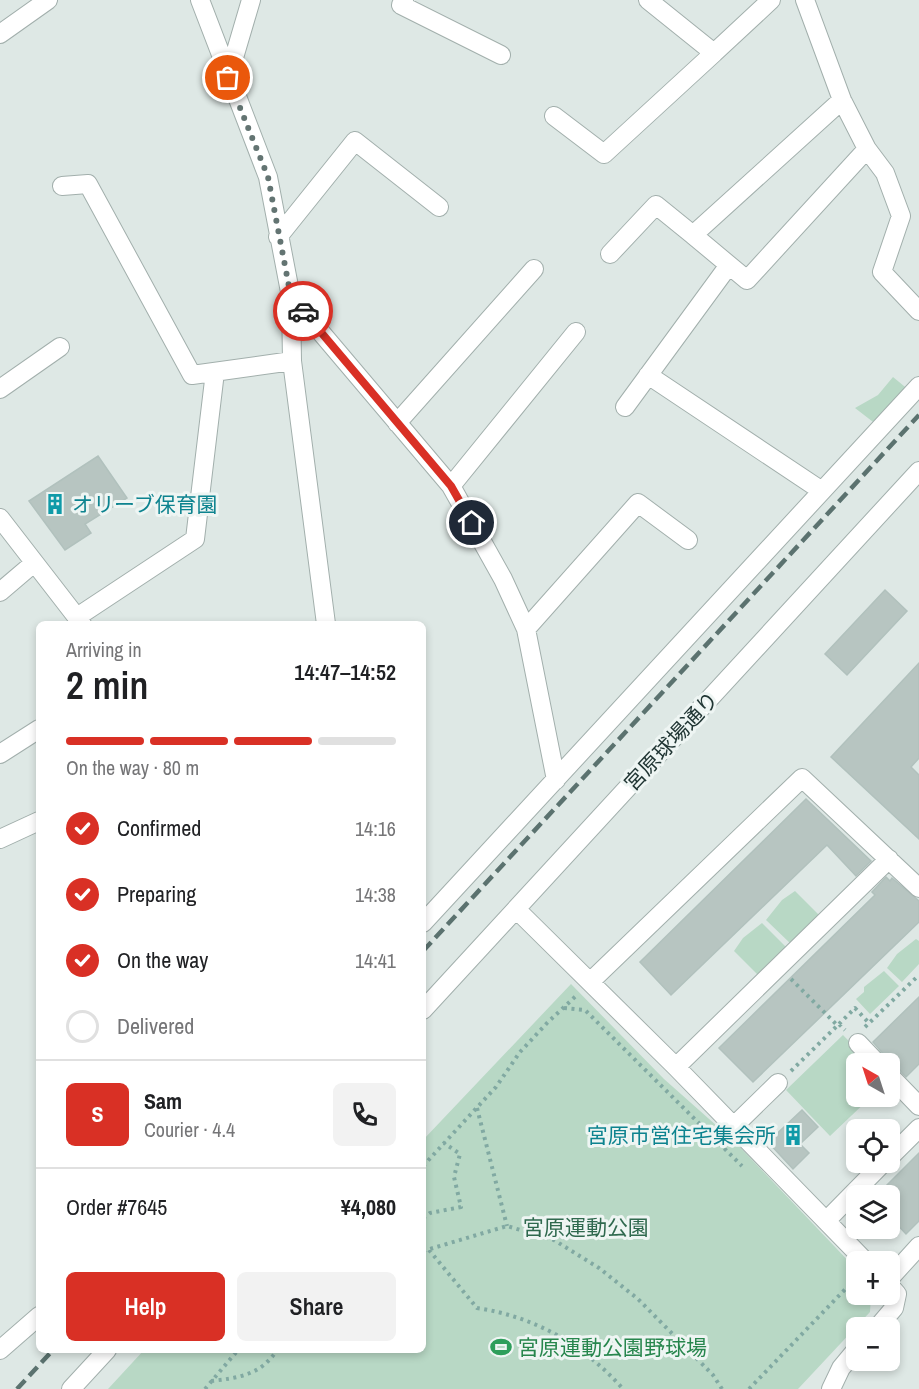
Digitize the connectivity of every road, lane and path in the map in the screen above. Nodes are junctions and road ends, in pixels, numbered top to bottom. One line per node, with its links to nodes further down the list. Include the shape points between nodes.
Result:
1 (48, 0): 8 (street)
2 (200, 0): 11 (street)
3 (251, 0): 11 (street)
4 (404, 0): 10 (street, via 401,5)
5 (648, 0): 9 (street)
6 (771, 0): 9 (street)
7 (805, 0): 12 (street)
8 (0, 34)
9 (714, 53): 13 (street, via 604,154)
10 (501, 55)
11 (228, 78): 18 (street, via 268,177)
12 (842, 100): 14 (street); 17 (street)
13 (554, 116)
14 (867, 149): 20 (street, via 747,280); 23 (street, via 885,173 901,216 882,272)
15 (62, 186): 27 (street, via 88,184 192,375)
16 (439, 207): 18 (street, via 355,141)
17 (693, 235): 19 (street, via 656,205); 20 (street)
18 (278, 237): 22 (street)
19 (610, 254)
20 (729, 265): 28 (street)
21 (534, 269): 32 (street)
22 (291, 297): 26 (street); 32 (street)
23 (919, 311)
24 (576, 332): 34 (street)
25 (60, 347): 30 (street)
26 (292, 361): 27 (street); 41 (street)
27 (215, 372): 40 (street, via 195,539)
28 (648, 375): 31 (street); 35 (street)
29 (919, 386): 35 (street)
30 (0, 389)
31 (625, 407)
32 (397, 423): 34 (street)
33 (919, 471): 50 (street, 宮原球場通り)
34 (451, 486): 42 (street)
35 (822, 491): 45 (street)
36 (0, 518): 38 (street)
37 (688, 540): 42 (street, via 638,503)
38 (34, 563): 39 (street); 40 (street)
39 (0, 592)
40 (80, 621)
41 (326, 621)
42 (526, 629): 45 (street)
43 (36, 731): 44 (street)
44 (0, 754)
45 (556, 780): 51 (street)
46 (36, 822): 47 (street)
47 (0, 839)
48 (889, 859): 49 (street); 52 (street); 54 (street, via 802,778)
49 (919, 888)
50 (516, 909): 54 (street); 55 (street, 宮原球場通り)
51 (426, 920)
52 (779, 967): 58 (path); 61 (street)
53 (919, 975): 57 (path)
54 (590, 982): 56 (path); 61 (street)
55 (426, 1007)
56 (564, 1008): 65 (path, via 520,1052); 71 (path, via 585,1010)
57 (869, 1023): 58 (path, via 855,1008); 59 (path)
58 (838, 1024): 59 (path); 62 (path)
59 (856, 1041): 60 (street)
60 (867, 1053)
61 (676, 1067): 66 (street)
62 (778, 1083): 66 (street)
63 (900, 1086): 64 (street)
64 (919, 1106)
65 (477, 1108): 68 (path); 75 (path)
66 (734, 1126): 74 (street)
67 (919, 1128): 69 (street)
68 (444, 1143): 70 (path); 73 (path, via 460,1154 454,1177 461,1207)
69 (900, 1147)
70 (426, 1163)
71 (746, 1170)
72 (873, 1173): 74 (street)
73 (426, 1216)
74 (826, 1221): 79 (street)
75 (507, 1226): 78 (path); 94 (path, via 554,1240 599,1268 674,1333)
76 (919, 1246): 80 (street)
77 (426, 1250): 78 (path)
78 (429, 1250): 93 (path, via 477,1308 547,1329 601,1364)
79 (855, 1251)
80 (900, 1267)
81 (846, 1288): 95 (path)
82 (895, 1305): 83 (street)
83 (886, 1317)
84 (36, 1319): 85 (street)
85 (0, 1350)
86 (104, 1353): 91 (street)
87 (234, 1353): 90 (path)
88 (275, 1353): 90 (path, via 248,1377)
89 (846, 1362): 96 (street)
90 (211, 1381): 92 (path)
91 (71, 1389)
92 (205, 1389)
93 (623, 1389)
94 (722, 1389)
95 (749, 1389)
96 (831, 1389)

